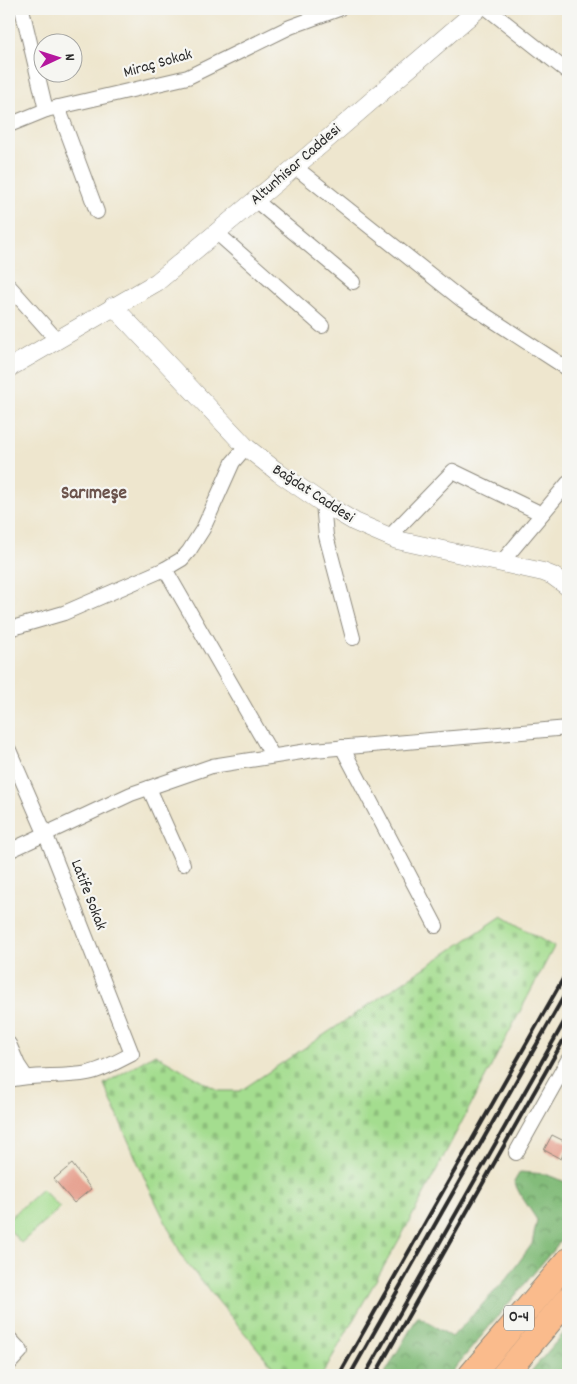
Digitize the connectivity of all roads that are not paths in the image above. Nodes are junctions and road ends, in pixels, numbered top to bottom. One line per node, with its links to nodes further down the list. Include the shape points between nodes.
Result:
1 (22, 9): 5 (street)
2 (338, 9): 5 (street, Miraç Sokak, via 282,31 188,77)
3 (477, 10): 4 (street); 7 (street, Altunhisar Caddesi)
4 (568, 72)
5 (52, 109): 6 (street, Miraç Sokak); 9 (street)
6 (9, 125)
7 (294, 166): 8 (street, Altunhisar Caddesi); 17 (street, via 462,300)
8 (255, 200): 10 (street, Altunhisar Caddesi); 11 (street)
9 (97, 212)
10 (217, 232): 13 (street, Altunhisar Caddesi, via 157,282); 14 (street)
11 (353, 282)
12 (9, 286): 15 (street)
13 (113, 306): 15 (street, Altunhisar Caddesi); 18 (street, Bağdat Caddesi)
14 (322, 326)
15 (57, 340): 16 (street, Altunhisar Caddesi)
16 (9, 368)
17 (568, 368)
18 (246, 447): 20 (street, Bağdat Caddesi); 24 (street, via 233,462 196,542 182,559)
19 (568, 483): 21 (street)
20 (323, 503): 22 (street, Bağdat Caddesi); 27 (street, via 326,536)
21 (542, 514): 22 (street, via 453,470); 23 (street)
22 (389, 537): 23 (street, Bağdat Caddesi)
23 (501, 563): 25 (street, Bağdat Caddesi, via 543,572)
24 (164, 570): 26 (street, via 64,613); 31 (street)
25 (568, 587)
26 (9, 629)
27 (353, 638)
28 (568, 728): 29 (street)
29 (342, 747): 31 (street); 36 (street)
30 (9, 750): 33 (street, Latife Sokak)
31 (272, 755): 32 (street, via 212,766)
32 (150, 788): 33 (street); 35 (street)
33 (45, 833): 34 (street); 39 (street, Latife Sokak, via 132,1054 85,1074)
34 (9, 851)
35 (183, 864)
36 (436, 926)
37 (9, 1044): 39 (street)
38 (568, 1060): 41 (street)
39 (26, 1077): 40 (street)
40 (9, 1080)
41 (516, 1153)
42 (568, 1261): 46 (highway, O-4)
43 (568, 1299): 47 (highway, O-4)
44 (9, 1338): 45 (street, via 21,1351)
45 (9, 1364)
46 (471, 1375)
47 (504, 1375)

